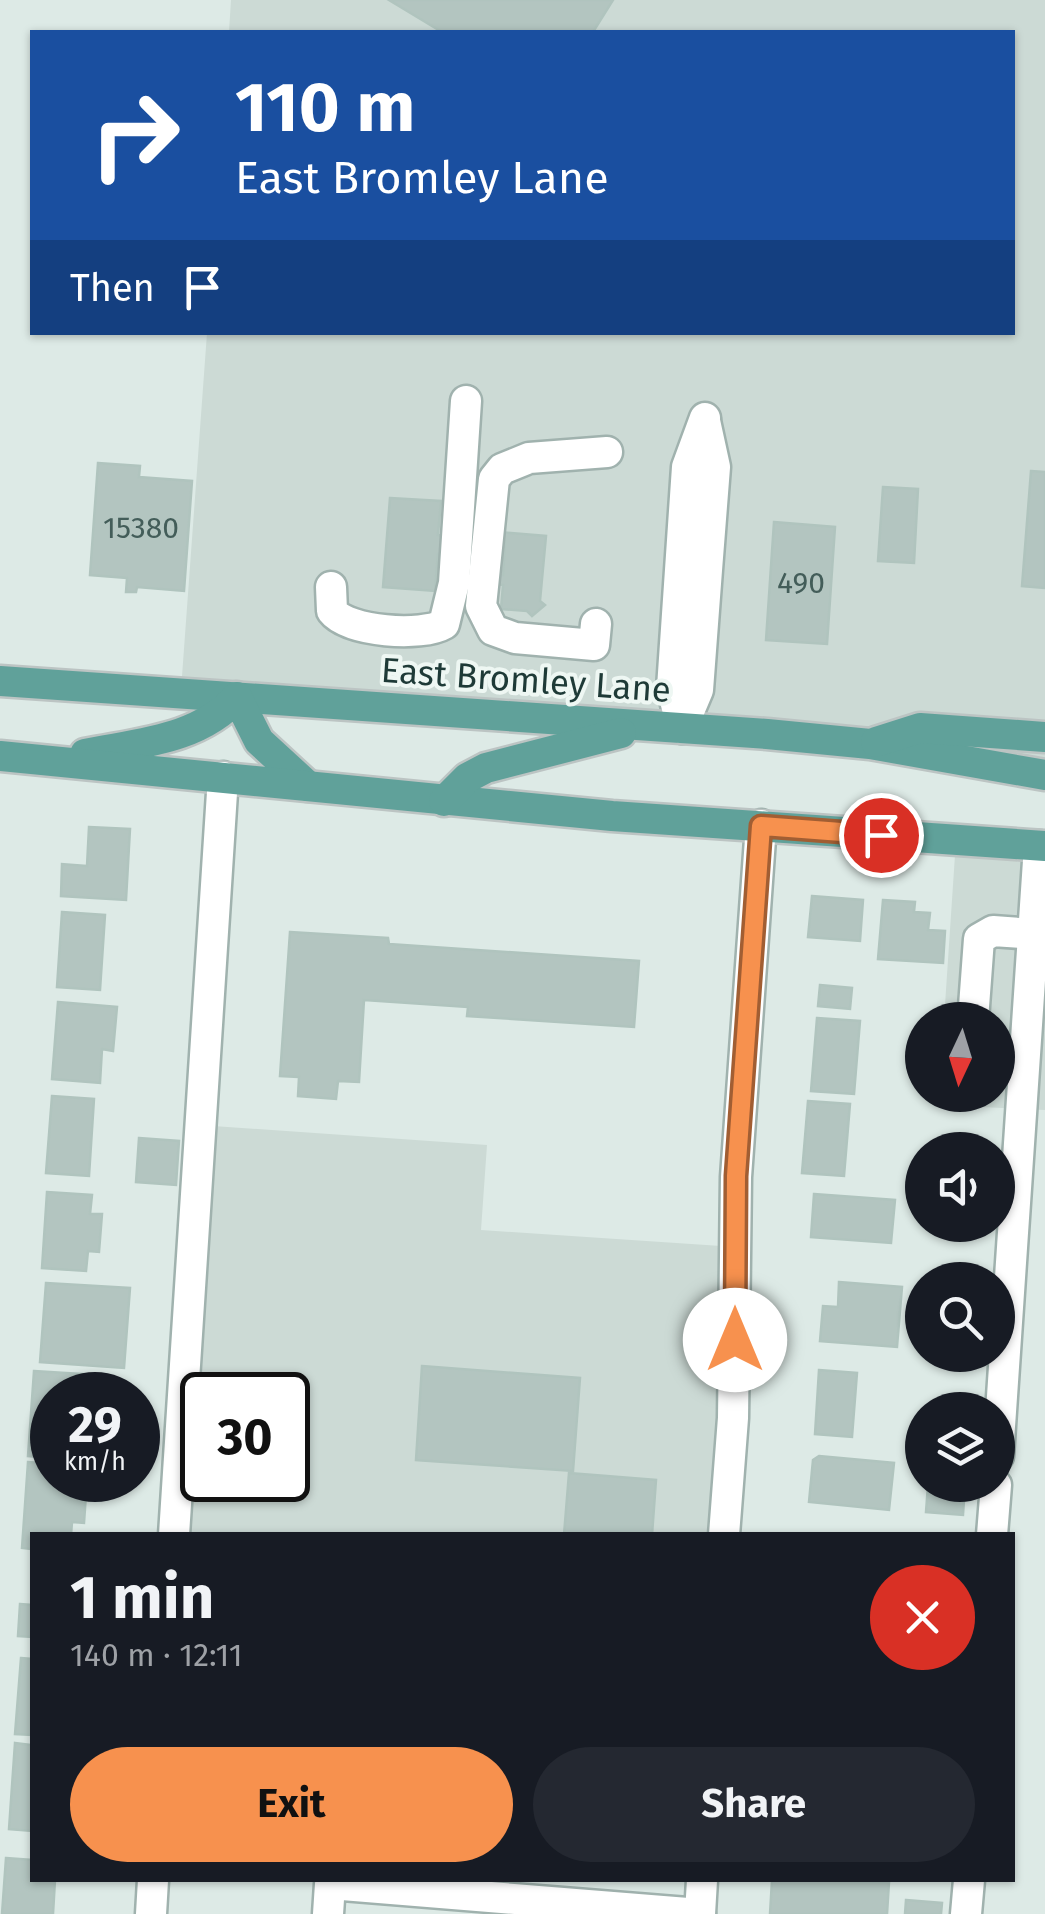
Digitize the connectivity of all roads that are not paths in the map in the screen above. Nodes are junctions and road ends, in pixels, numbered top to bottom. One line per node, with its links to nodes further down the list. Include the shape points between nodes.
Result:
1 (466, 401): 3 (street, via 452,596 444,624 432,631 351,626 332,611)
2 (607, 452): 4 (street, via 529,458 502,469 490,492 481,606 493,630 515,638 594,645)
3 (331, 587)
4 (596, 624)
5 (0, 681): 6 (main road, East Bromley Lane)
6 (238, 697): 7 (main road, East Bromley Lane); 12 (main road, via 218,715 171,737); 15 (main road, via 259,740)
7 (648, 726): 8 (main road, East Bromley Lane); 16 (main road, via 486,768)
8 (682, 728): 8 (street, via 698,690 714,484 704,418 687,468 672,688); 10 (main road, East Bromley Lane)
9 (1045, 737): 10 (main road, via 920,728)
10 (870, 744): 13 (main road, East Bromley Lane)
11 (0, 756): 12 (main road)
12 (51, 760): 14 (main road)
13 (1045, 775)
14 (223, 777): 15 (main road); 25 (street)
15 (308, 786): 16 (main road)
16 (444, 801): 17 (main road)
17 (761, 826): 18 (main road); 26 (street, via 737,1161)
18 (1042, 846): 19 (street)
19 (1034, 934): 20 (street, via 993,932 979,939); 21 (street)
20 (974, 1002)
21 (1015, 1058)
22 (1009, 1112): 23 (street)
23 (1000, 1392)
24 (995, 1502): 27 (street)
25 (174, 1532)
26 (724, 1532)
27 (992, 1532)
28 (152, 1882): 31 (street)
29 (702, 1882): 33 (street)
30 (969, 1882): 34 (street)
31 (150, 1914)
32 (328, 1914): 33 (street, via 330,1884)
33 (700, 1914)
34 (966, 1914)

